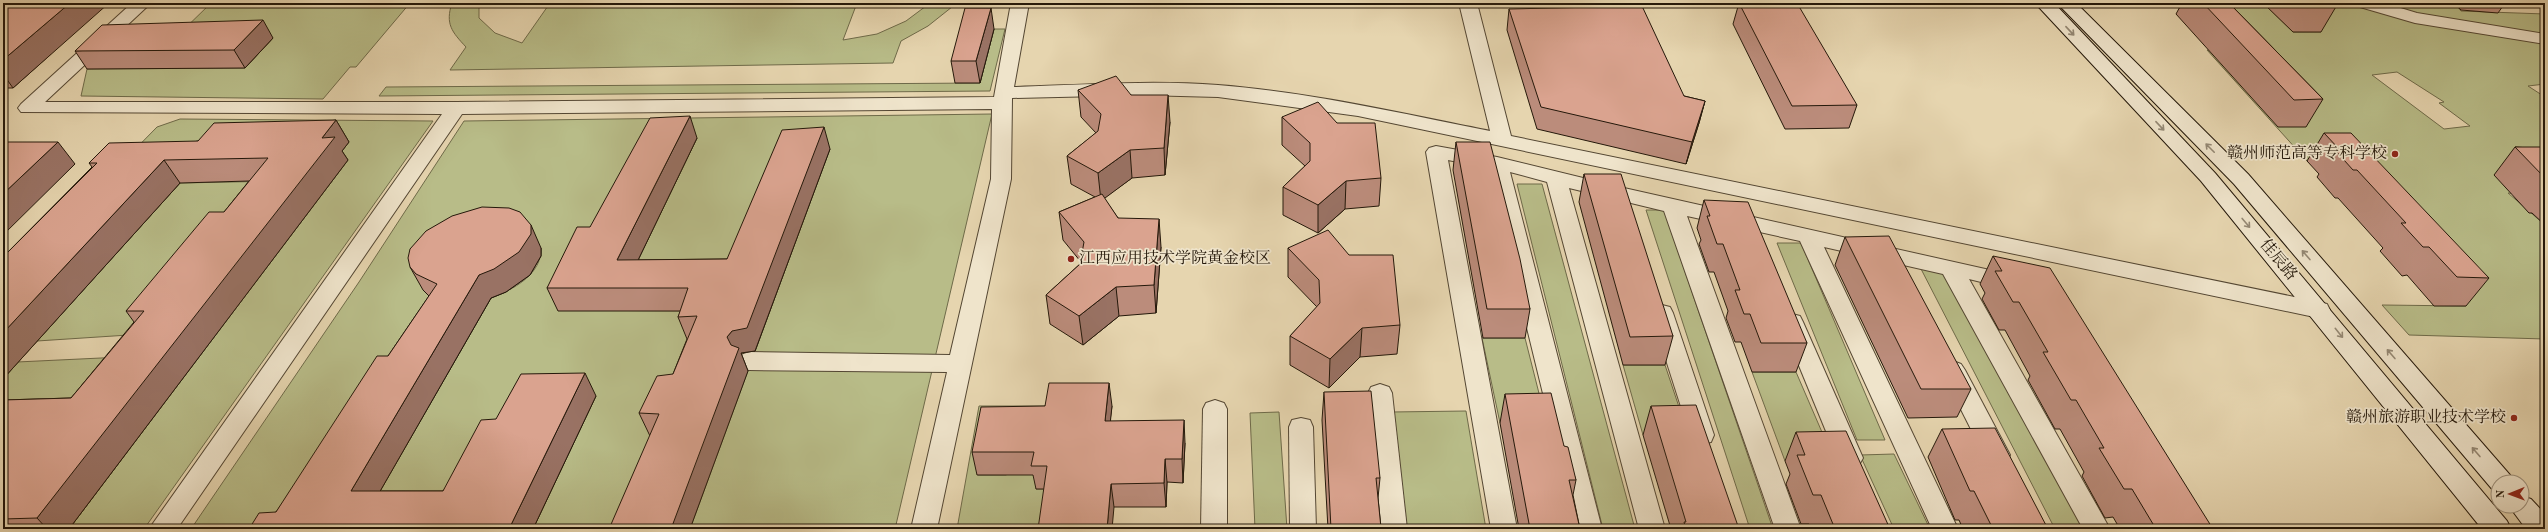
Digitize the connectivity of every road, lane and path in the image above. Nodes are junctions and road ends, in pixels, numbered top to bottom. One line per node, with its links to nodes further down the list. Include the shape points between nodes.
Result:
1 (142, 3): 9 (street, via 28,108)
2 (1020, 3): 8 (street)
3 (1468, 3): 10 (street)
4 (2044, 3): 25 (street, 佳辰路, one-way to 25, via 2208,177)
5 (2066, 3): 34 (street, 佳辰路, one-way to 5, via 2241,179)
6 (2366, 3): 7 (street, via 2415,18)
7 (2545, 38)
8 (1002, 98): 9 (street); 10 (street, via 1143,89 1218,91 1358,110); 28 (street, via 1001,178)
9 (456, 108): 37 (street)
10 (1502, 141): 25 (street)
11 (1497, 163): 12 (street); 42 (street, via 1436,152); 43 (street)
12 (1556, 178): 13 (street); 44 (street)
13 (1624, 195): 14 (street); 15 (street)
14 (1673, 206): 16 (street); 45 (street)
15 (1632, 218)
16 (1750, 224): 17 (street); 18 (street)
17 (1809, 237): 19 (street); 46 (street)
18 (1760, 246)
19 (1895, 255): 20 (street); 21 (street)
20 (1951, 268): 22 (street); 47 (street)
21 (1909, 283)
22 (2034, 286)
23 (1656, 294): 32 (street)
24 (1784, 304): 35 (street)
25 (2319, 310): 48 (street, 佳辰路, one-way to 48)
26 (1945, 353): 33 (street)
27 (749, 361): 28 (street)
28 (959, 364): 38 (street)
29 (1380, 393): 41 (street)
30 (1215, 409): 39 (street)
31 (1300, 427): 40 (street)
32 (1708, 453)
33 (2006, 473)
34 (2494, 474)
35 (1859, 478)
36 (2529, 514): 49 (street)
37 (162, 529)
38 (924, 529)
39 (1214, 529)
40 (1303, 529)
41 (1394, 529)
42 (1504, 529)
43 (1589, 529)
44 (1652, 529)
45 (1788, 529)
46 (1945, 529)
47 (2097, 529)
48 (2498, 529)
49 (2542, 529)

